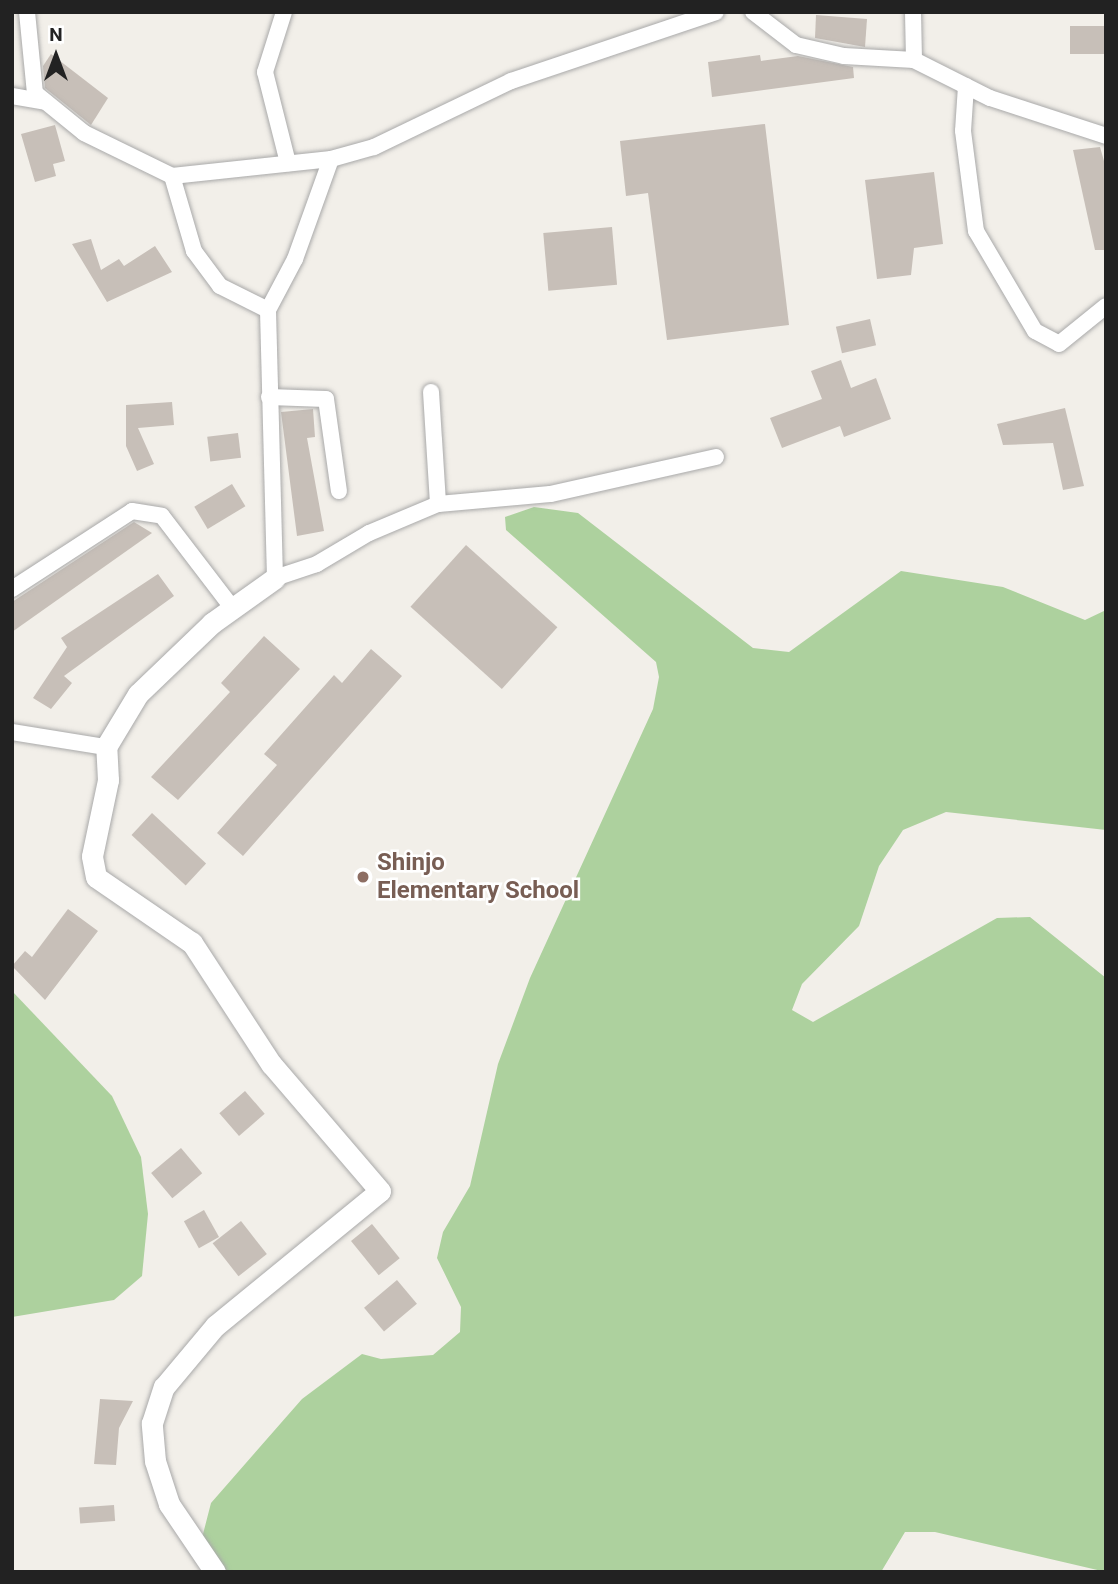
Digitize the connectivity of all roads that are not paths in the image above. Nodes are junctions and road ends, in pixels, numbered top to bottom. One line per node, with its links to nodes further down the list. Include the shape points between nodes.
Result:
1 (27, 12): 9 (street, via 36,93)
2 (284, 12): 12 (street, via 265,72)
3 (716, 12): 11 (street, via 511,81 435,121)
4 (753, 12): 6 (street, via 796,45 844,56)
5 (913, 12): 6 (street)
6 (914, 60): 7 (street)
7 (966, 86): 10 (street); 14 (street, via 963,131 976,231 1035,331 1059,344)
8 (12, 96): 9 (street)
9 (47, 102): 13 (street, via 84,133)
10 (1106, 136)
11 (331, 159): 12 (street); 15 (street, via 295,258)
12 (288, 163): 13 (street)
13 (172, 176): 15 (street, via 194,251 220,286)
14 (1106, 306)
15 (268, 310): 17 (street)
16 (431, 392): 20 (street)
17 (269, 397): 19 (street, via 326,398); 21 (street)
18 (716, 457): 20 (street, via 550,494)
19 (339, 491)
20 (438, 504): 21 (street, via 369,533 317,565)
21 (275, 578): 23 (street)
22 (12, 589): 23 (street, via 132,511 162,516)
23 (233, 609): 25 (street, via 138,694)
24 (12, 733): 25 (street)
25 (106, 747): 26 (street, via 108,780 92,856 96,877 192,943 271,1064 380,1191 215,1326 164,1387 152,1423 155,1461 169,1504)
26 (215, 1572)

